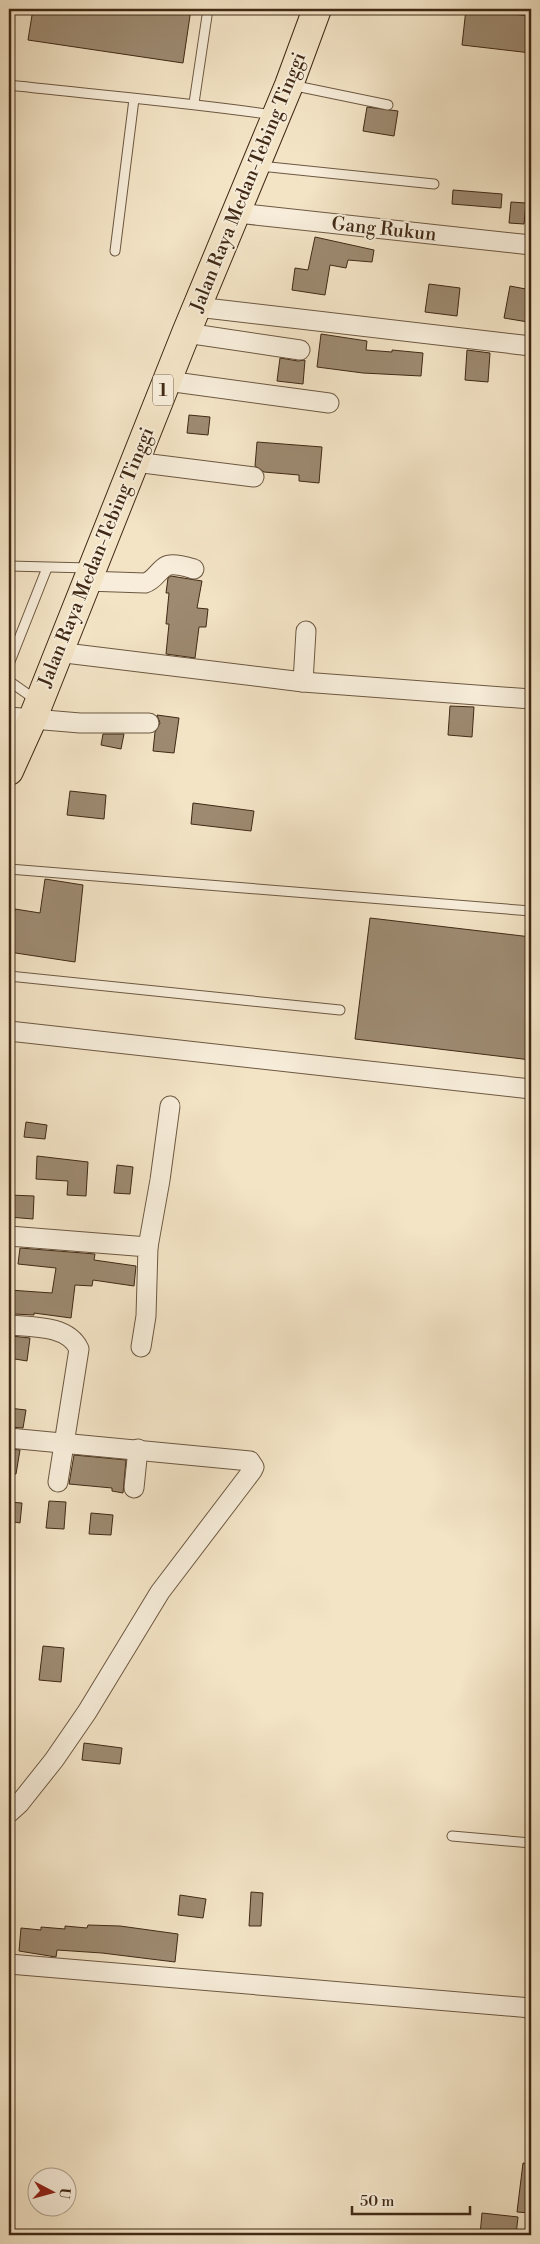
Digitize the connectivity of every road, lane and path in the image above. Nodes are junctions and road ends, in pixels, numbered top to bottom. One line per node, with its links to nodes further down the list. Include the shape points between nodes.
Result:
1 (208, 9): 6 (lane)
2 (317, 9): 4 (highway, Jalan Raya Medan-Tebing Tinggi / 1)
3 (9, 85): 5 (lane)
4 (289, 85): 7 (lane); 8 (highway, Jalan Raya Medan-Tebing Tinggi / 1)
5 (134, 99): 6 (lane); 13 (lane)
6 (194, 103): 8 (lane)
7 (388, 105)
8 (277, 115): 9 (highway, Jalan Raya Medan-Tebing Tinggi / 1)
9 (256, 165): 10 (lane); 11 (highway, Jalan Raya Medan-Tebing Tinggi / 1)
10 (434, 184)
11 (236, 213): 12 (street, Gang Rukun); 14 (highway, Jalan Raya Medan-Tebing Tinggi / 1)
12 (531, 245)
13 (115, 251)
14 (197, 307): 15 (highway, Jalan Raya Medan-Tebing Tinggi / 1); 16 (street)
15 (186, 333): 17 (street); 18 (highway, Jalan Raya Medan-Tebing Tinggi / 1)
16 (531, 346)
17 (300, 350)
18 (167, 381): 19 (street); 20 (highway, Jalan Raya Medan-Tebing Tinggi / 1)
19 (329, 402)
20 (135, 462): 21 (street); 25 (highway, Jalan Raya Medan-Tebing Tinggi / 1)
21 (254, 477)
22 (9, 566): 23 (lane)
23 (47, 568): 25 (lane); 28 (lane)
24 (194, 569): 25 (street, via 166,566 154,579 145,583)
25 (89, 575): 27 (highway, Jalan Raya Medan-Tebing Tinggi / 1)
26 (306, 631): 30 (street)
27 (57, 652): 30 (street); 32 (highway, Jalan Raya Medan-Tebing Tinggi / 1)
28 (9, 664)
29 (9, 681): 32 (lane)
30 (303, 682): 31 (street)
31 (531, 699)
32 (26, 712): 33 (street, via 80,724); 34 (highway, Jalan Raya Medan-Tebing Tinggi / 1)
33 (149, 722)
34 (12, 755)
35 (9, 869): 36 (lane)
36 (531, 910)
37 (9, 976): 38 (lane)
38 (340, 1010)
39 (9, 1031): 40 (street)
40 (531, 1089)
41 (170, 1106): 43 (street)
42 (9, 1236): 43 (street)
43 (148, 1246): 45 (street, via 146,1316)
44 (9, 1325): 47 (street, via 66,1334 79,1349)
45 (141, 1347)
46 (9, 1438): 47 (street)
47 (63, 1443): 48 (street); 49 (street)
48 (138, 1449): 50 (street); 51 (street, via 250,1461 254,1466 160,1592 54,1760)
49 (58, 1482)
50 (134, 1488)
51 (9, 1813)
52 (452, 1836): 53 (lane)
53 (531, 1843)
54 (9, 1964): 55 (street)
55 (531, 2008)

